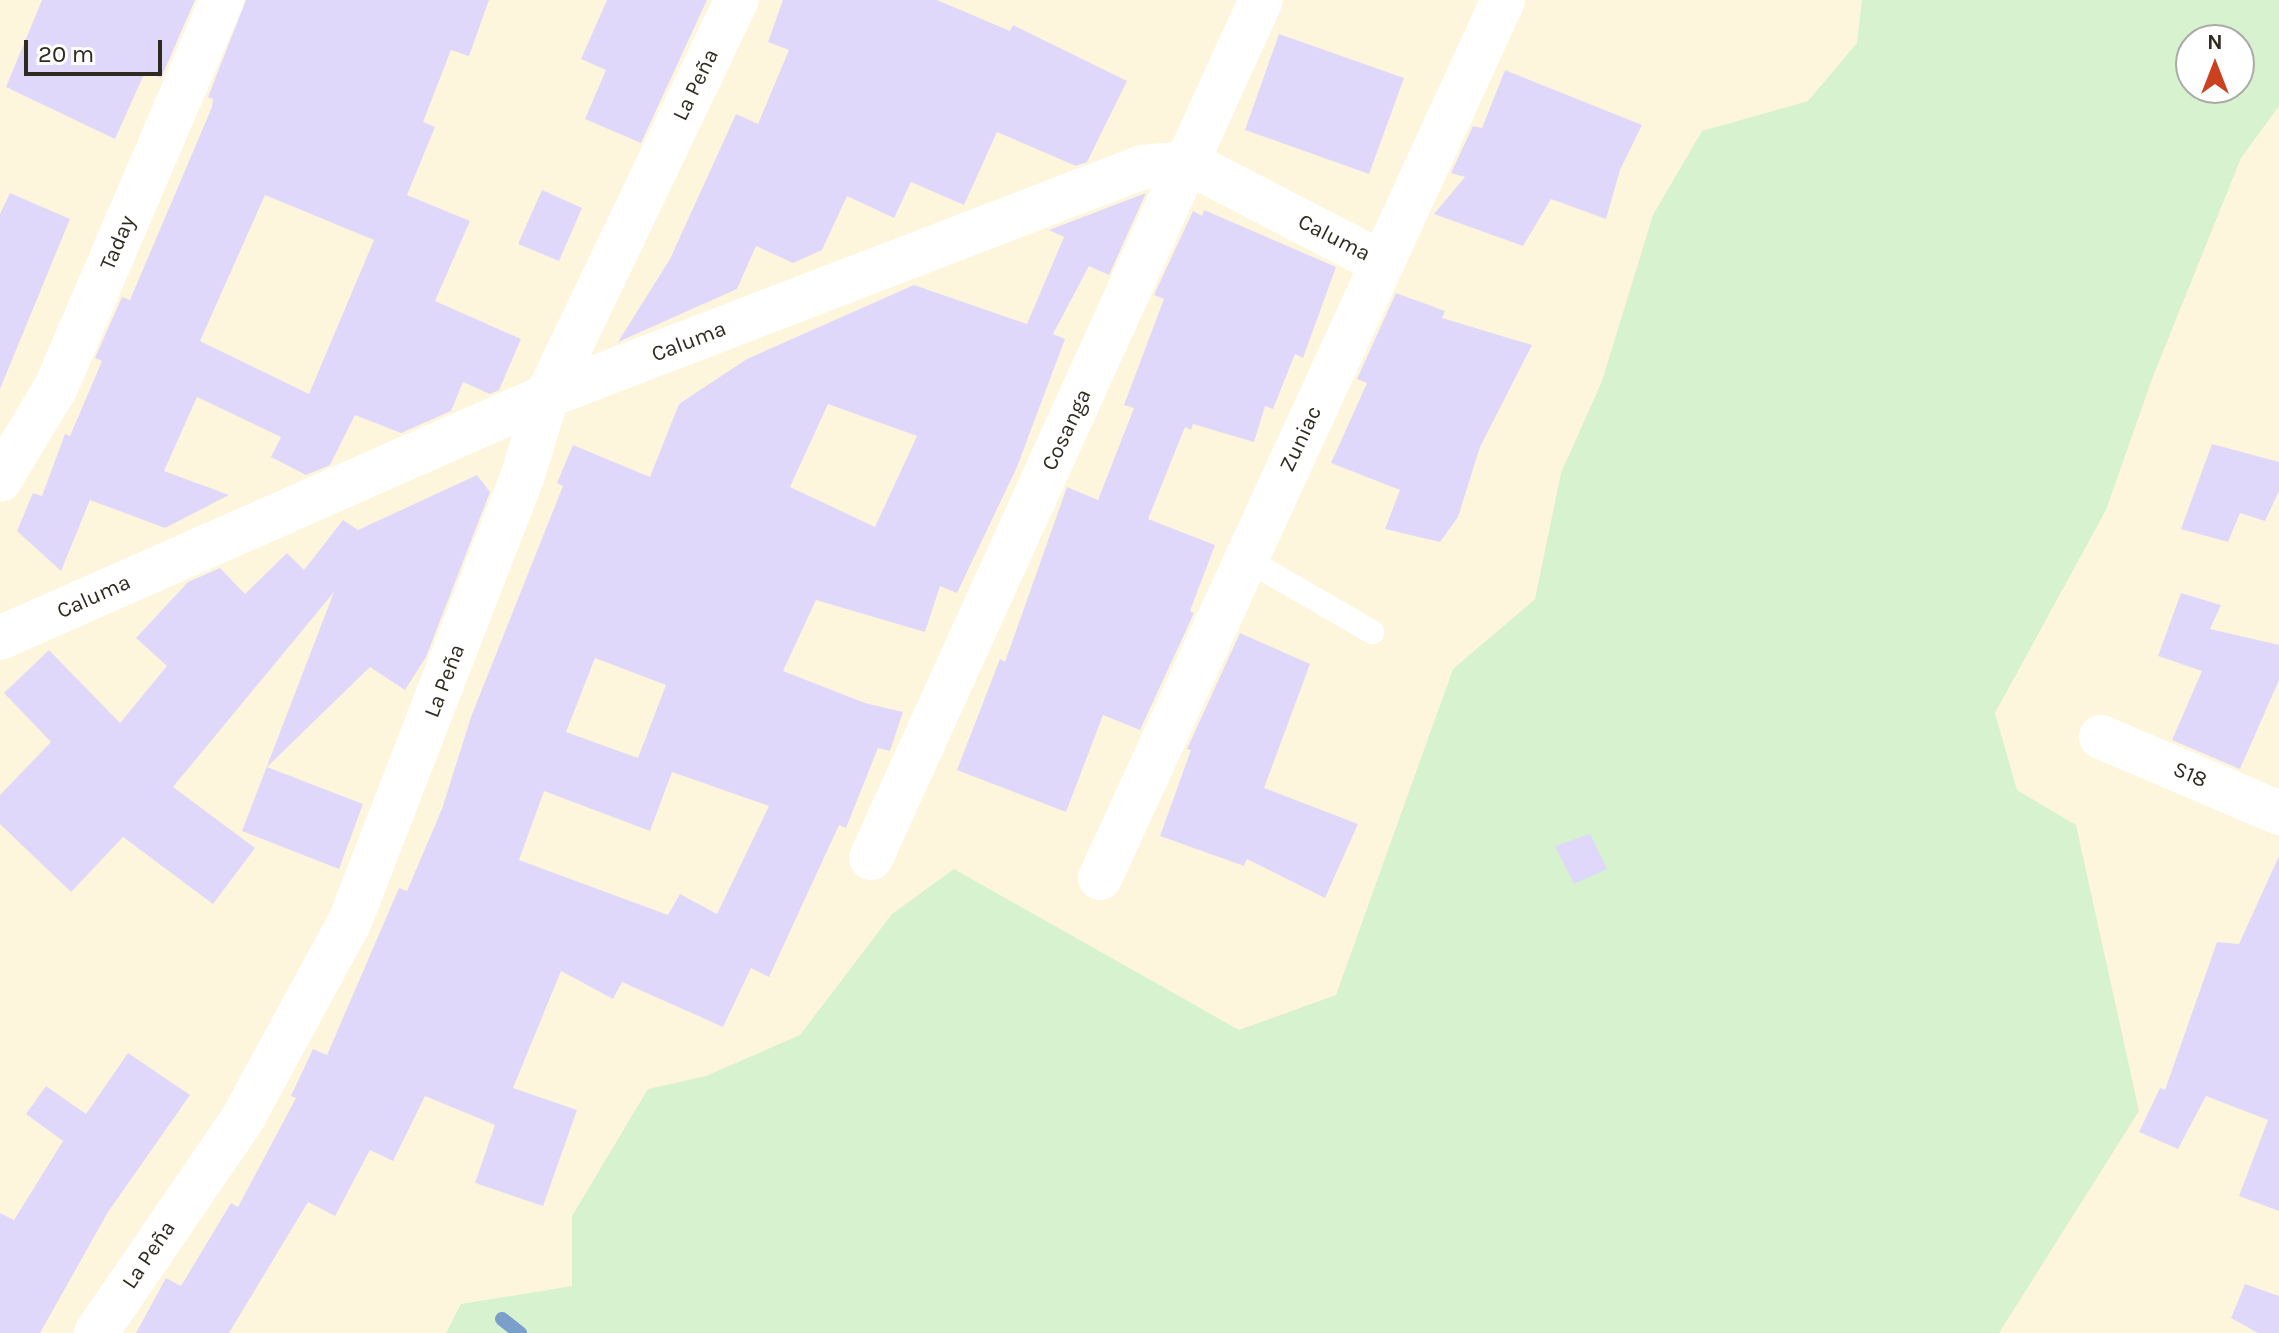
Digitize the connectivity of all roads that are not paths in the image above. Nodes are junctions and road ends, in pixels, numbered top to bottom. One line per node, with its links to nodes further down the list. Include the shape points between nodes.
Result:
1 (222, 0): 8 (street, Taday, via 56,387)
2 (737, 0): 7 (street, La Peña)
3 (1261, 0): 5 (street, Cosanga)
4 (1503, 0): 6 (street, Zuniac)
5 (1189, 163): 6 (street, Caluma); 7 (street, Caluma, via 1143,167); 14 (street, Cosanga)
6 (1382, 263): 9 (street, Zuniac)
7 (547, 396): 11 (street, Caluma); 16 (street, La Peña, via 522,478 350,921 243,1118)
8 (0, 480)
9 (1246, 559): 10 (lane); 15 (street, Zuniac)
10 (1372, 632)
11 (0, 638)
12 (2101, 737): 13 (street, S18)
13 (2279, 813)
14 (871, 858)
15 (1100, 878)
16 (96, 1333)

